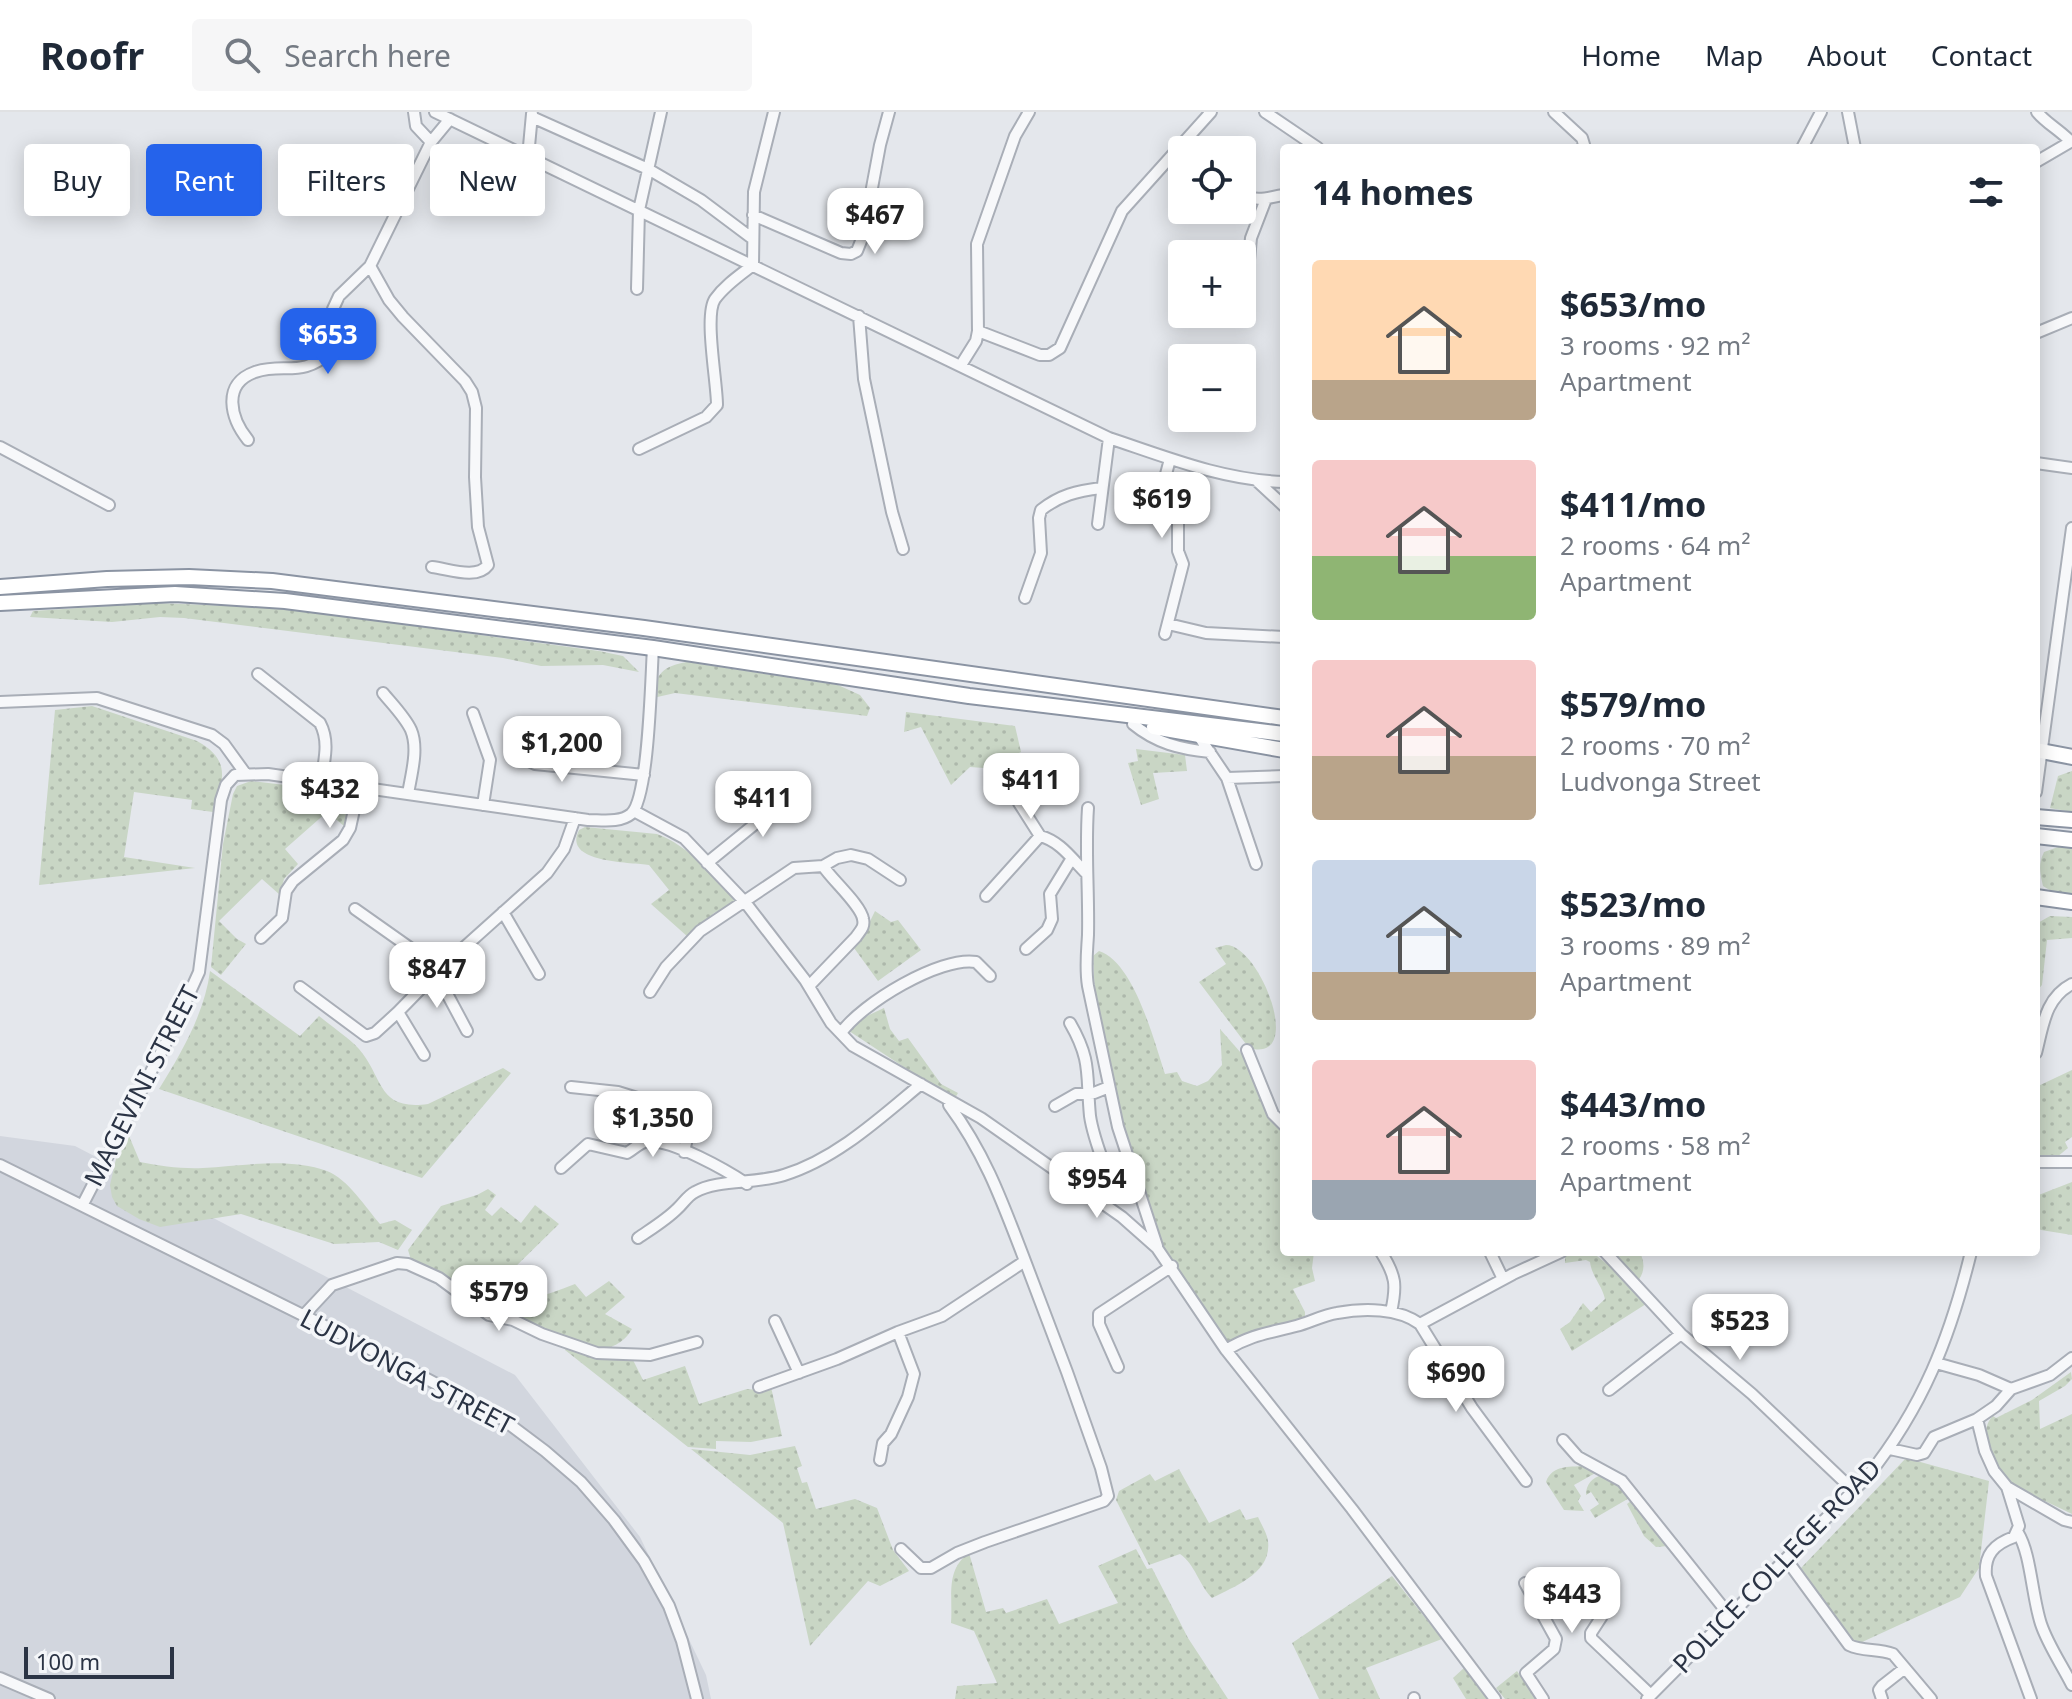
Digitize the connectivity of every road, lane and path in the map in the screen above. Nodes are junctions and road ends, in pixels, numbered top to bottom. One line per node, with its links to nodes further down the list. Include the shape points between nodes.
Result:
1 (414, 112): 15 (street, via 416,126)
2 (435, 112): 14 (street)
3 (661, 112): 25 (street)
4 (774, 112): 30 (street, via 757,173)
5 (889, 112): 30 (street, via 857,251 841,253)
6 (1029, 112): 38 (street, via 1015,136 977,244)
7 (1211, 112): 38 (street, via 1122,211 1060,348 1040,355)
8 (1265, 112): 19 (street)
9 (1554, 112): 20 (street)
10 (1821, 112): 21 (street)
11 (1848, 112): 22 (street)
12 (2037, 112): 16 (street)
13 (532, 114): 18 (street); 25 (street)
14 (450, 119): 15 (street); 17 (street)
15 (431, 142): 34 (street)
16 (2071, 142): 23 (street)
17 (501, 144)
18 (529, 144)
19 (1312, 144)
20 (1584, 144)
21 (1804, 144)
22 (1854, 144)
23 (2040, 160)
24 (545, 165): 29 (street)
25 (648, 169): 29 (street); 31 (street)
26 (1280, 196): 28 (street)
27 (1256, 199): 28 (street)
28 (1266, 199): 32 (street)
29 (639, 210): 33 (street); 35 (street)
30 (753, 215): 31 (street)
31 (753, 239): 33 (street)
32 (1251, 240)
33 (753, 265): 36 (street); 44 (street, via 712,306 716,407)
34 (370, 266): 42 (street, via 333,309 332,351 303,368 254,373 236,387 233,415); 56 (street, via 389,300 465,381 475,401 478,527 488,565 476,573)
35 (637, 289)
36 (859, 316): 40 (street); 55 (street, via 864,379)
37 (2072, 318): 39 (street)
38 (978, 331): 40 (street)
39 (2040, 331)
40 (961, 365): 41 (street)
41 (1109, 438): 45 (street); 50 (street)
42 (248, 440)
43 (0, 447): 52 (street)
44 (639, 449)
45 (1170, 459): 48 (street); 60 (street, via 1161,493 1178,518 1183,564 1166,629)
46 (2040, 464): 47 (street)
47 (2072, 468)
48 (1256, 480): 49 (street); 51 (street)
49 (1280, 482)
50 (1101, 488): 53 (street); 58 (street, via 1073,491 1041,510 1041,553)
51 (1280, 502)
52 (109, 505)
53 (1098, 524)
54 (2072, 528): 72 (street)
55 (903, 549)
56 (432, 567)
57 (0, 587): 67 (highway, via 134,578 272,581)
58 (1025, 598)
59 (0, 603): 61 (highway, via 175,594 285,601)
60 (1280, 637)
61 (653, 648): 64 (highway); 79 (street)
62 (258, 674): 82 (street, via 320,723 327,744)
63 (383, 693): 85 (street, via 413,739)
64 (969, 696): 68 (highway); 69 (highway)
65 (0, 702): 78 (street, via 107,700 212,735)
66 (473, 713): 86 (street, via 490,760)
67 (1280, 715)
68 (1133, 724): 70 (highway); 75 (street, via 1163,743)
69 (1280, 734)
70 (1198, 735): 73 (highway); 75 (street)
71 (518, 738): 79 (street, via 527,760 535,764)
72 (2040, 743)
73 (1280, 749)
74 (2040, 750): 76 (highway)
75 (1210, 752): 81 (street)
76 (2072, 757)
77 (1004, 763): 92 (street, via 1019,803)
78 (245, 773): 82 (street); 137 (street, MAGEVINI STREET, via 226,785 221,800 199,972)
79 (644, 775): 88 (street)
80 (1280, 776): 81 (street)
81 (1227, 778): 97 (street)
82 (321, 782): 83 (street)
83 (359, 787): 85 (street); 107 (street, via 343,840 293,881 282,918)
84 (798, 789): 96 (street)
85 (408, 794): 86 (street)
86 (483, 805): 90 (street)
87 (1088, 808): 99 (street)
88 (634, 811): 90 (street, via 611,820); 96 (street, via 684,838)
89 (2040, 817): 91 (highway)
90 (575, 818): 106 (street, via 564,849 547,873)
91 (2072, 820)
92 (1040, 836): 95 (street, via 1050,838); 101 (street)
93 (2040, 836): 94 (highway)
94 (2072, 840)
95 (1072, 858): 99 (street); 108 (street, via 1050,894 1052,919 1047,930)
96 (707, 863): 103 (street)
97 (1256, 864)
98 (823, 866): 100 (street, via 851,855 868,859); 103 (street, via 794,868); 113 (street, via 864,921 863,929)
99 (1086, 873): 125 (street, via 1085,967)
100 (900, 880)
101 (986, 896)
102 (2040, 898): 104 (highway)
103 (745, 902): 113 (street); 115 (street, via 700,931)
104 (2072, 902)
105 (355, 909): 109 (street)
106 (503, 912): 109 (street); 110 (street)
107 (261, 938)
108 (1026, 949)
109 (438, 971): 116 (street); 118 (street)
110 (539, 974)
111 (990, 976): 119 (street, via 976,962 954,961 876,1000)
112 (2072, 984): 120 (street, via 2051,1001)
113 (809, 986): 119 (street)
114 (300, 987): 116 (street, via 366,1036)
115 (650, 992)
116 (398, 1012): 122 (street)
117 (1070, 1023): 126 (street, via 1083,1045)
118 (467, 1031)
119 (841, 1033): 123 (street, via 853,1046)
120 (2040, 1039)
121 (1247, 1050): 129 (street)
122 (424, 1055)
123 (921, 1084): 127 (street); 136 (street, via 818,1160)
124 (571, 1087): 130 (street, via 618,1092 679,1111 688,1122)
125 (1109, 1087): 126 (street); 139 (street)
126 (1089, 1093): 128 (street); 135 (street, via 1093,1132)
127 (946, 1100): 139 (street, via 993,1126); 145 (street, via 995,1181)
128 (1055, 1106)
129 (1280, 1121)
130 (684, 1152): 134 (street, via 651,1141 627,1153 588,1144); 136 (street)
131 (2040, 1162): 132 (street)
132 (2072, 1162)
133 (0, 1165): 137 (street, LUDVONGA STREET)
134 (561, 1168)
135 (1109, 1178)
136 (747, 1184): 138 (street, via 693,1193)
137 (83, 1204): 149 (street, LUDVONGA STREET)
138 (638, 1238)
139 (1157, 1248): 146 (street)
140 (1384, 1256): 148 (street, via 1397,1286)
141 (1492, 1256): 147 (street)
142 (1552, 1256): 147 (street)
143 (1609, 1256): 153 (street)
144 (1970, 1256): 157 (street, POLICE COLLEGE ROAD, via 1956,1315)
145 (1025, 1261): 152 (street, via 942,1316); 172 (street, via 1108,1496 957,1553 931,1568 921,1568)
146 (1172, 1266): 155 (street); 158 (street, via 1099,1314)
147 (1503, 1279): 151 (street)
148 (1391, 1312): 151 (street); 155 (street, via 1336,1313 1246,1338)
149 (304, 1315): 154 (street, via 332,1285 401,1263 439,1278 489,1315 597,1353 650,1355); 182 (street, LUDVONGA STREET, via 501,1418 581,1482 644,1561 669,1606)
150 (775, 1321): 159 (street)
151 (1420, 1324): 167 (street)
152 (898, 1332): 159 (street); 166 (street, via 914,1374)
153 (1681, 1334): 162 (street); 169 (street)
154 (697, 1342)
155 (1226, 1350): 183 (street)
156 (2072, 1358): 161 (street, via 2050,1375)
157 (1936, 1363): 161 (street); 165 (street, POLICE COLLEGE ROAD)
158 (1118, 1367)
159 (799, 1373): 160 (street)
160 (759, 1387)
161 (2011, 1389): 163 (street)
162 (1609, 1390)
163 (1977, 1419): 165 (street, via 1934,1437 1924,1453); 168 (street, via 1985,1451)
164 (1563, 1440): 176 (street, via 1578,1457 1622,1481)
165 (1890, 1449): 169 (street, POLICE COLLEGE ROAD)
166 (880, 1460)
167 (1526, 1481)
168 (2007, 1487): 170 (street); 171 (street)
169 (1854, 1491): 173 (street, POLICE COLLEGE ROAD)
170 (2072, 1522)
171 (2018, 1533): 179 (street, via 2042,1627); 187 (street, via 1990,1551 1985,1564)
172 (901, 1549)
173 (1786, 1559): 176 (street, POLICE COLLEGE ROAD); 177 (street, via 1849,1645 1893,1654)
174 (1525, 1583): 184 (street, via 1556,1639 1554,1649 1526,1673)
175 (1602, 1616): 180 (street, via 1591,1638)
176 (1730, 1616): 180 (street, POLICE COLLEGE ROAD)
177 (1905, 1668): 185 (street, via 1879,1690); 186 (street)
178 (0, 1678): 181 (street)
179 (2072, 1685)
180 (1649, 1697)
181 (49, 1699)
182 (697, 1699)
183 (1495, 1699)
184 (1543, 1699)
185 (1882, 1699)
186 (1931, 1699)
187 (2031, 1699)

